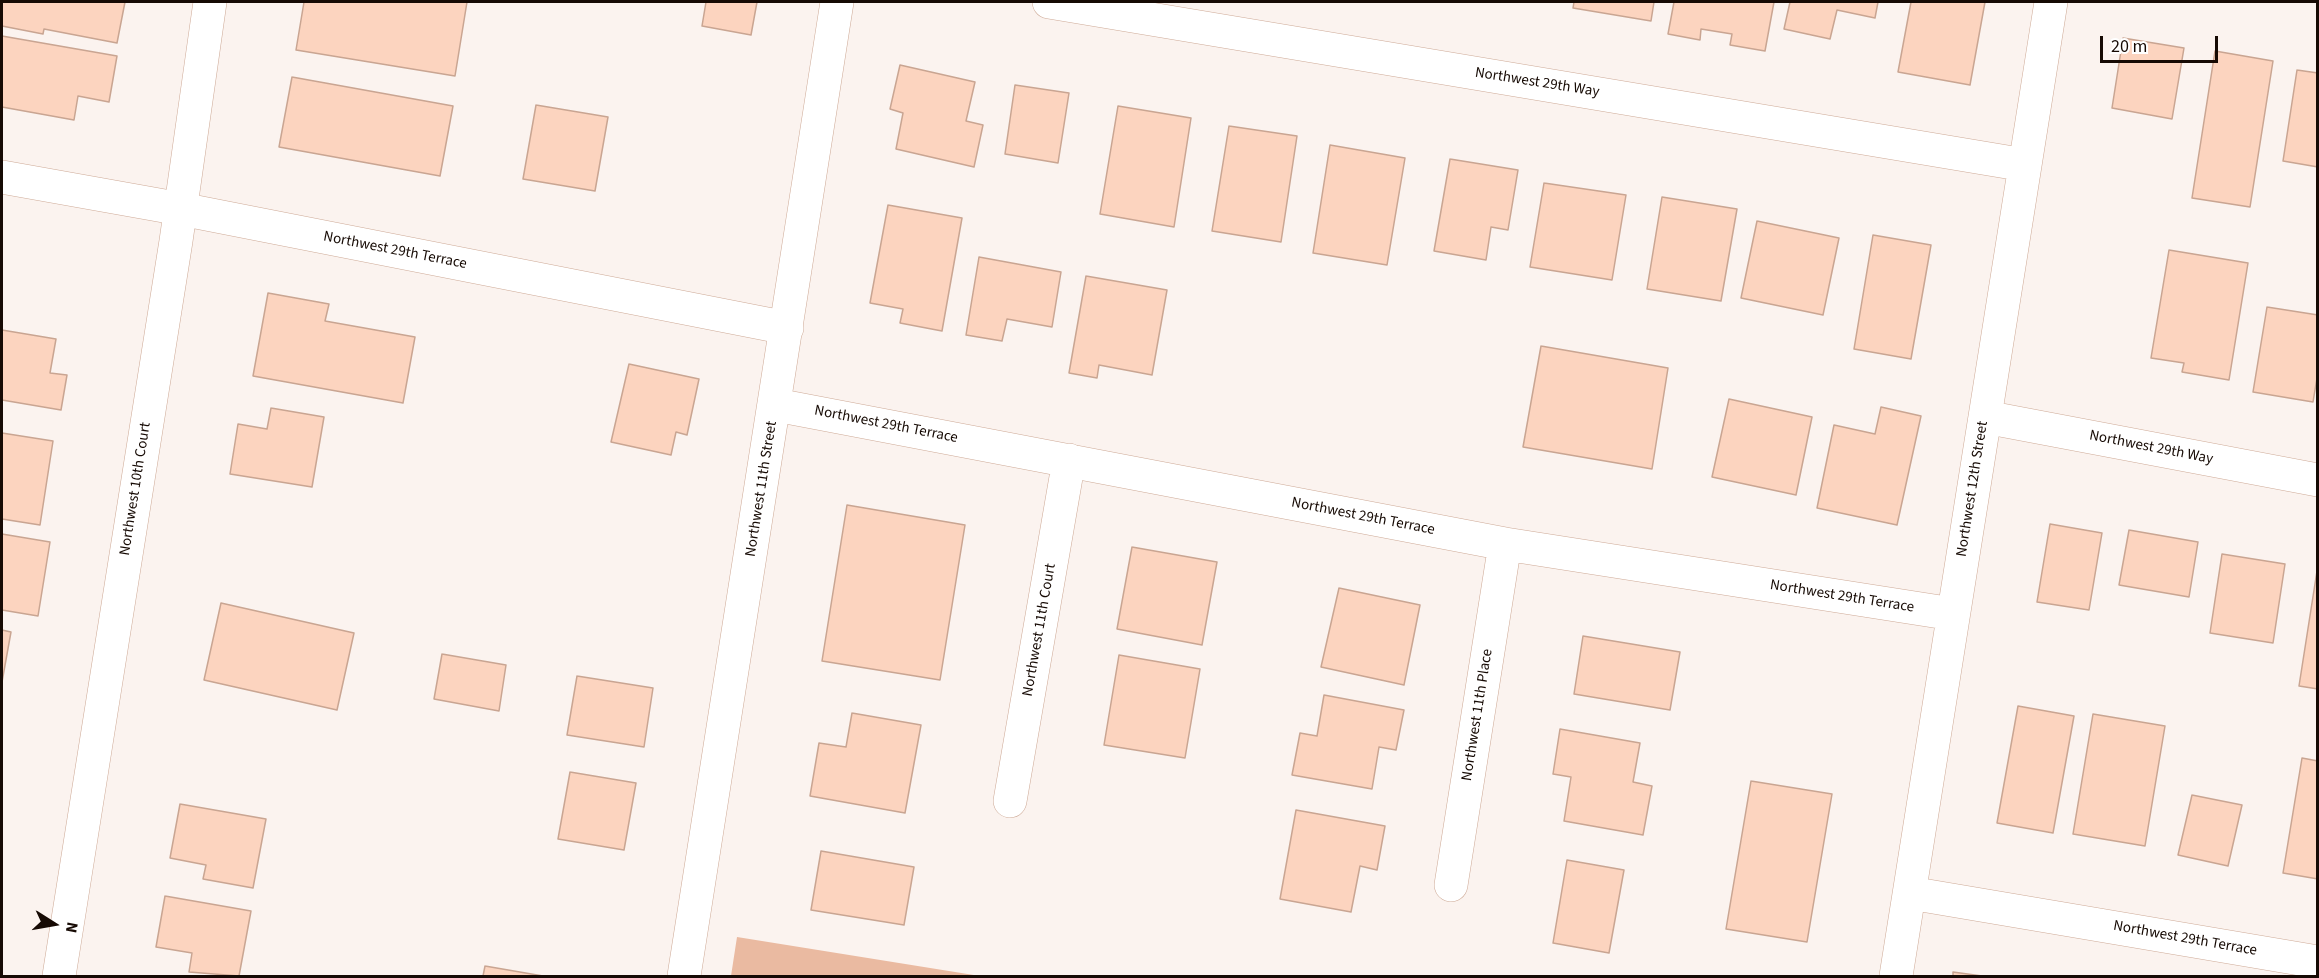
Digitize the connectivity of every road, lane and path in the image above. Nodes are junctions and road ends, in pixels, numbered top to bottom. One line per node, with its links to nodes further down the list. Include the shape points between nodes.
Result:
1 (210, 2): 7 (street, Northwest 10th Court)
2 (837, 2): 8 (street, Northwest 11th Street)
3 (1049, 2): 5 (street, Northwest 29th Way)
4 (2051, 2): 5 (street, Northwest 12th Street)
5 (2025, 165): 10 (street, Northwest 12th Street)
6 (2, 177): 7 (street, Northwest 29th Terrace)
7 (181, 209): 8 (street, Northwest 29th Terrace); 19 (street, Northwest 10th Court)
8 (787, 328): 9 (street, Northwest 11th Street)
9 (776, 405): 11 (street, Northwest 29th Terrace); 20 (street, Northwest 11th Street)
10 (1985, 417): 12 (street, Northwest 29th Way); 14 (street, Northwest 12th Street)
11 (1069, 459): 13 (street, Northwest 29th Terrace); 15 (street, Northwest 11th Court)
12 (2318, 480)
13 (1505, 544): 14 (street, Northwest 29th Terrace); 16 (street, Northwest 11th Place)
14 (1953, 614): 17 (street, Northwest 12th Street)
15 (1010, 801)
16 (1450, 885)
17 (1910, 893): 18 (street, Northwest 29th Terrace); 21 (street, Northwest 12th Street)
18 (2318, 962)
19 (59, 976)
20 (684, 976)
21 (1896, 976)

